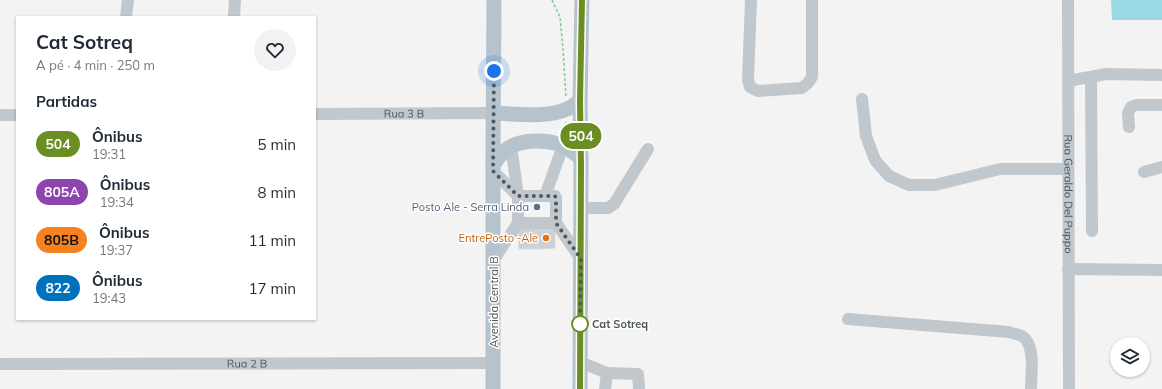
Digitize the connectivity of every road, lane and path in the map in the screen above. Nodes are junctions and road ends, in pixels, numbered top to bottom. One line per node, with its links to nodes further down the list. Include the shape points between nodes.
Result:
1 (128, 0): 8 (street)
2 (235, 0): 9 (street)
3 (494, 0): 16 (main road, Avenida Central B)
4 (582, 0): 14 (main road)
5 (751, 0): 6 (street, via 748,80 750,87 758,91 802,88 812,77)
6 (812, 0)
7 (1068, 0): 12 (street, Rua Geraldo Del Puppo)
8 (126, 16)
9 (234, 16)
10 (1162, 75): 11 (street, via 1106,74)
11 (1091, 77): 12 (street); 34 (street)
12 (1068, 81): 27 (street, Rua Geraldo Del Puppo)
13 (862, 99): 27 (street, via 866,136 874,160 889,176 909,185 935,185 1000,169)
14 (580, 101): 16 (main road, via 567,109 553,113); 24 (main road)
15 (1162, 105): 20 (street, via 1130,107)
16 (494, 113): 17 (street, Rua 3 B); 26 (main road, Avenida Central B)
17 (316, 114)
18 (0, 115): 19 (street)
19 (16, 115)
20 (1129, 127)
21 (511, 146): 22 (main road, via 546,141); 26 (main road, via 505,150); 29 (street)
22 (563, 146): 24 (main road); 30 (street)
23 (648, 149): 31 (street, via 614,204 608,208)
24 (581, 158): 31 (main road)
25 (1162, 167): 28 (street)
26 (493, 168): 29 (street); 36 (main road, Avenida Central B)
27 (1068, 168): 37 (street, Rua Geraldo Del Puppo)
28 (1144, 172)
29 (518, 196): 30 (street); 32 (street)
30 (545, 196): 33 (street, via 553,195 556,198)
31 (581, 208): 35 (main road)
32 (518, 223): 33 (street); 36 (street)
33 (556, 223): 35 (street)
34 (1092, 231)
35 (581, 259): 40 (main road)
36 (493, 261): 41 (main road, Avenida Central B)
37 (1068, 269): 38 (street); 49 (street, Rua Geraldo Del Puppo)
38 (1162, 270)
39 (848, 319): 48 (street, via 1009,332 1022,336 1029,344 1031,353)
40 (580, 362): 43 (street); 45 (main road)
41 (494, 363): 42 (street, Rua 2 B); 44 (main road, Avenida Central B)
42 (0, 364)
43 (607, 373): 46 (street); 47 (street, via 638,374)
44 (493, 389)
45 (580, 389)
46 (605, 389)
47 (639, 389)
48 (1031, 389)
49 (1069, 389)

